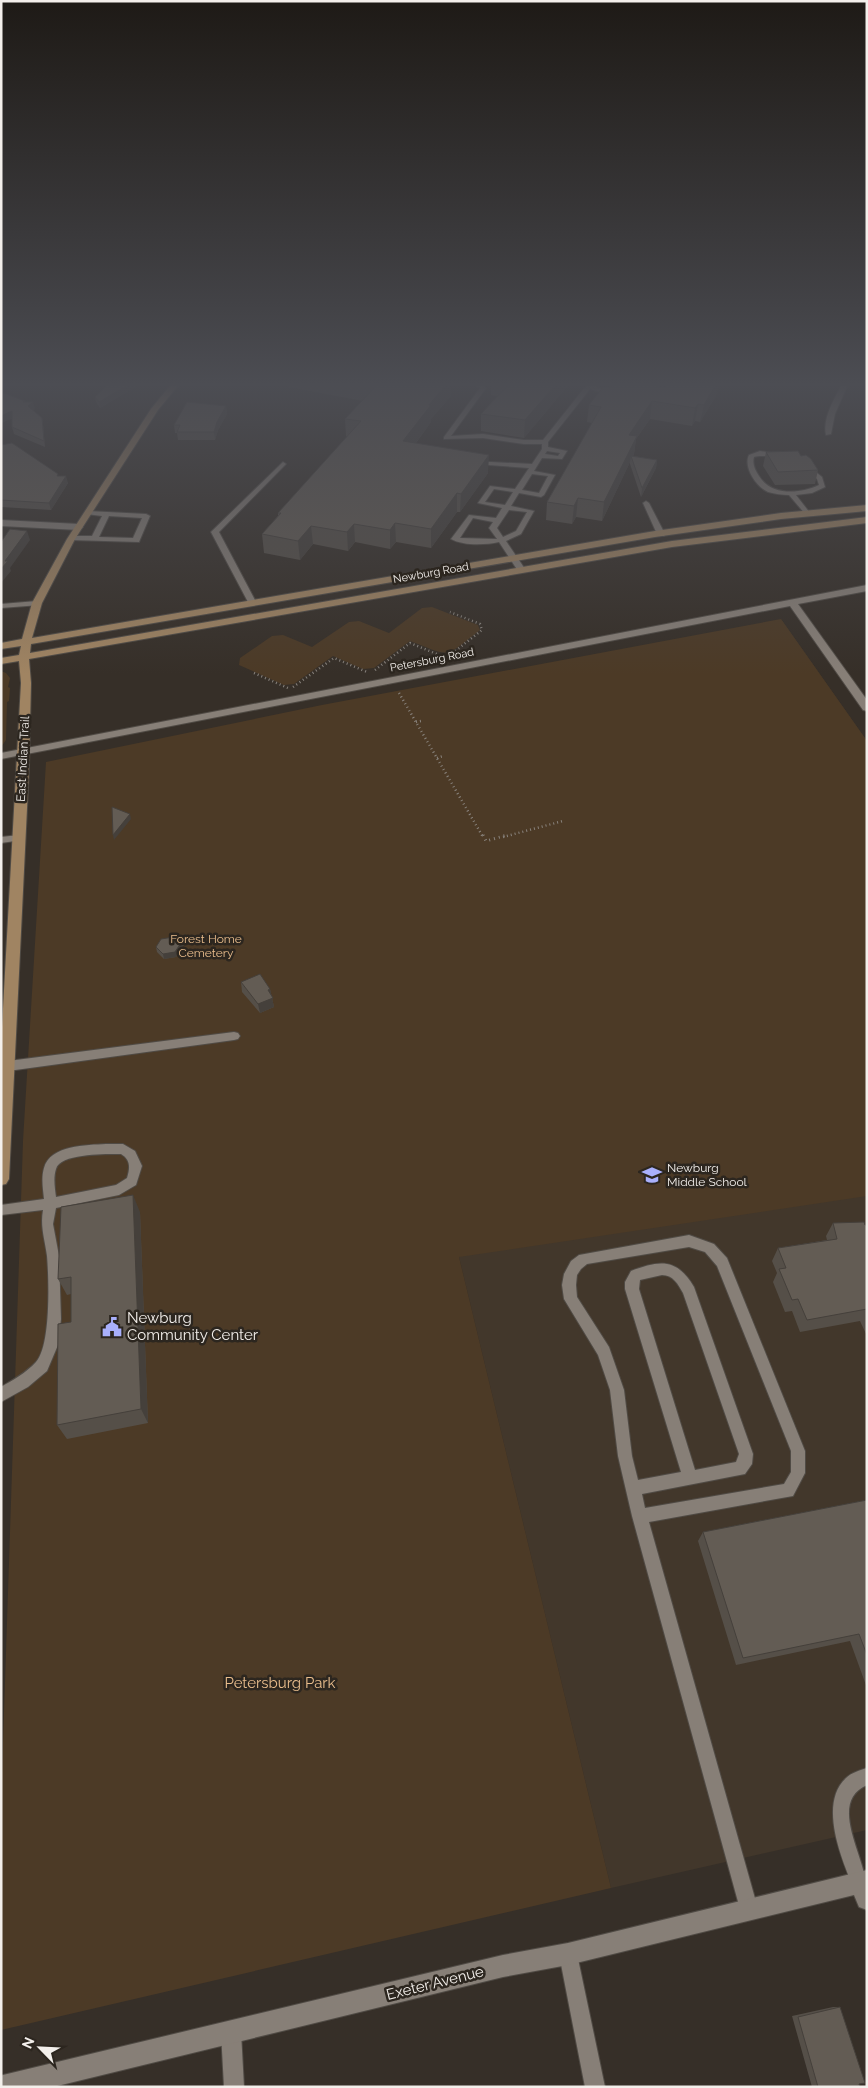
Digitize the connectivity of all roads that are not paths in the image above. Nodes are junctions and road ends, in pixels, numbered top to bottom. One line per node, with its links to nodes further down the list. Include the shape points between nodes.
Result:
1 (110, 479): 12 (main road, East Indian Trail)
2 (268, 479): 26 (lane, via 215,532)
3 (525, 479): 7 (lane)
4 (550, 479): 7 (lane, via 541,495)
5 (757, 479): 8 (lane, via 761,486)
6 (820, 479): 8 (lane, via 822,486 812,491)
7 (518, 491): 10 (lane); 10 (lane, via 492,487 481,503)
8 (791, 493): 14 (lane)
9 (646, 503): 19 (lane)
10 (507, 507): 16 (lane); 22 (lane, via 531,511 518,533)
11 (867, 508): 14 (main road, Newburg Road)
12 (88, 513): 13 (lane); 18 (main road, East Indian Trail)
13 (106, 514): 21 (lane); 21 (lane, via 146,516 136,540)
14 (808, 514): 19 (main road, Newburg Road)
15 (867, 520): 24 (main road, Newburg Road, via 698,540)
16 (498, 521): 22 (lane, via 493,528); 22 (lane, via 471,516 455,539 476,542)
17 (1, 523): 18 (street)
18 (79, 527): 20 (main road, East Indian Trail)
19 (661, 534): 23 (main road, Newburg Road)
20 (73, 538): 21 (lane); 28 (main road, East Indian Trail)
21 (95, 538)
22 (501, 540): 23 (lane)
23 (514, 558): 24 (lane); 26 (main road, Newburg Road)
24 (522, 569): 32 (main road, Newburg Road)
25 (867, 588): 27 (street, Petersburg Road)
26 (252, 602): 30 (main road, Newburg Road)
27 (792, 602): 34 (street); 35 (street, Petersburg Road)
28 (37, 603): 29 (lane); 30 (main road, East Indian Trail)
29 (1, 606)
30 (26, 642): 31 (main road, Newburg Road); 32 (main road, East Indian Trail)
31 (1, 646)
32 (24, 658): 33 (main road, Newburg Road); 35 (main road, East Indian Trail)
33 (1, 662)
34 (867, 708)
35 (23, 752): 36 (street, Petersburg Road); 37 (main road, East Indian Trail)
36 (1, 756)
37 (19, 838): 38 (lane); 40 (main road, East Indian Trail)
38 (1, 840)
39 (234, 1036): 40 (lane)
40 (5, 1071): 41 (main road, East Indian Trail)
41 (1, 1179)
42 (50, 1204): 42 (lane, via 119,1190 128,1185 136,1172 136,1164 129,1152 114,1148 64,1154 53,1160 49,1170); 43 (lane); 44 (lane, via 47,1224 52,1256 54,1319 51,1344 42,1366 24,1382)
43 (1, 1210)
44 (1, 1395)
45 (690, 1478): 45 (lane, via 740,1469 745,1464 746,1454 689,1291 675,1271 665,1269 636,1275 632,1289); 46 (lane)
46 (633, 1488): 47 (lane); 47 (lane, via 625,1456 617,1390 604,1352 571,1299 571,1274 584,1259 689,1241 709,1248 722,1262 798,1451 798,1473 788,1491)
47 (640, 1516): 50 (lane)
48 (867, 1776): 49 (lane, via 847,1787 840,1801 846,1838)
49 (864, 1888): 50 (street, Exeter Avenue)
50 (748, 1909): 51 (street, Exeter Avenue)
51 (568, 1954): 52 (street, Exeter Avenue, via 503,1966); 55 (lane)
52 (231, 2032): 53 (street, Exeter Avenue); 54 (lane)
53 (3, 2087)
54 (234, 2087)
55 (595, 2087)

